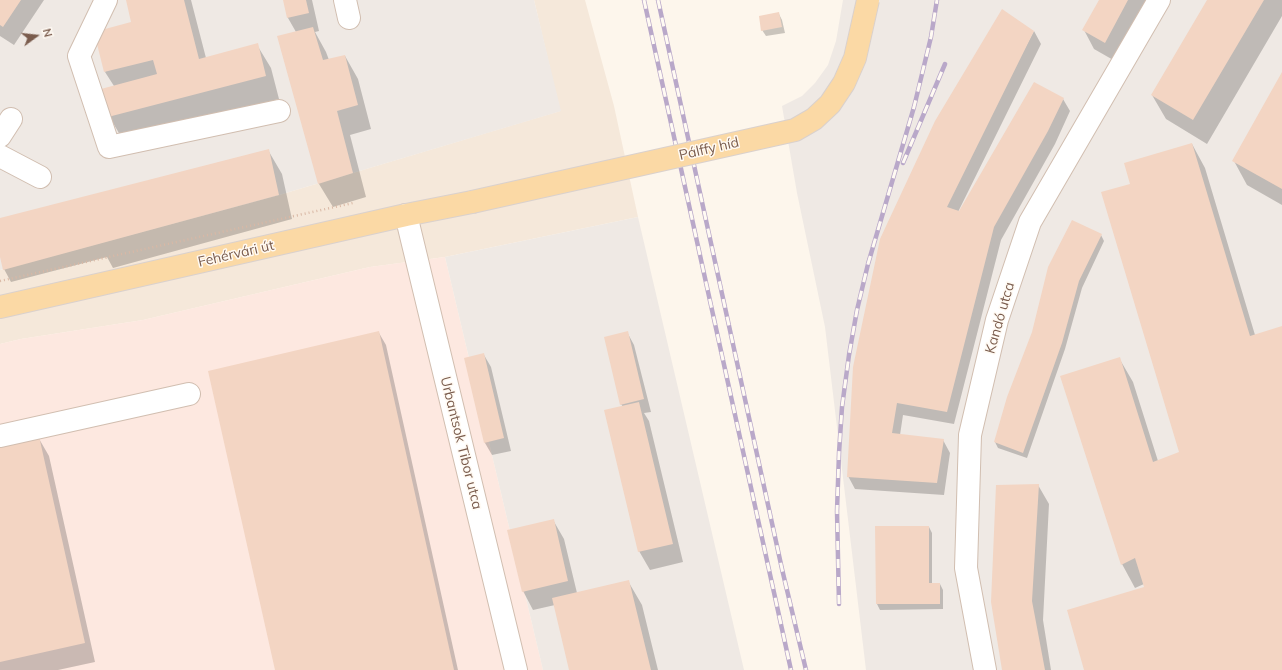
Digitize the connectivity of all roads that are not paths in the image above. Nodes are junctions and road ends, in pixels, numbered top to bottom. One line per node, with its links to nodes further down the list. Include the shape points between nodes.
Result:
1 (106, 0): 4 (street, via 78,56 109,147)
2 (868, 0): 7 (main road, Pálffy híd, bridge, via 855,58 844,84 830,104 814,119 795,130)
3 (1159, 0): 13 (street, Kandó utca, via 1030,222 997,320 970,435 966,568)
4 (279, 111)
5 (0, 156): 6 (street)
6 (40, 178)
7 (472, 202): 8 (main road, Fehérvári út)
8 (406, 215): 9 (main road, Fehérvári út); 12 (street, Urbantsok Tibor utca)
9 (0, 307)
10 (189, 394): 11 (street)
11 (0, 436)
12 (516, 670)
13 (984, 670)

